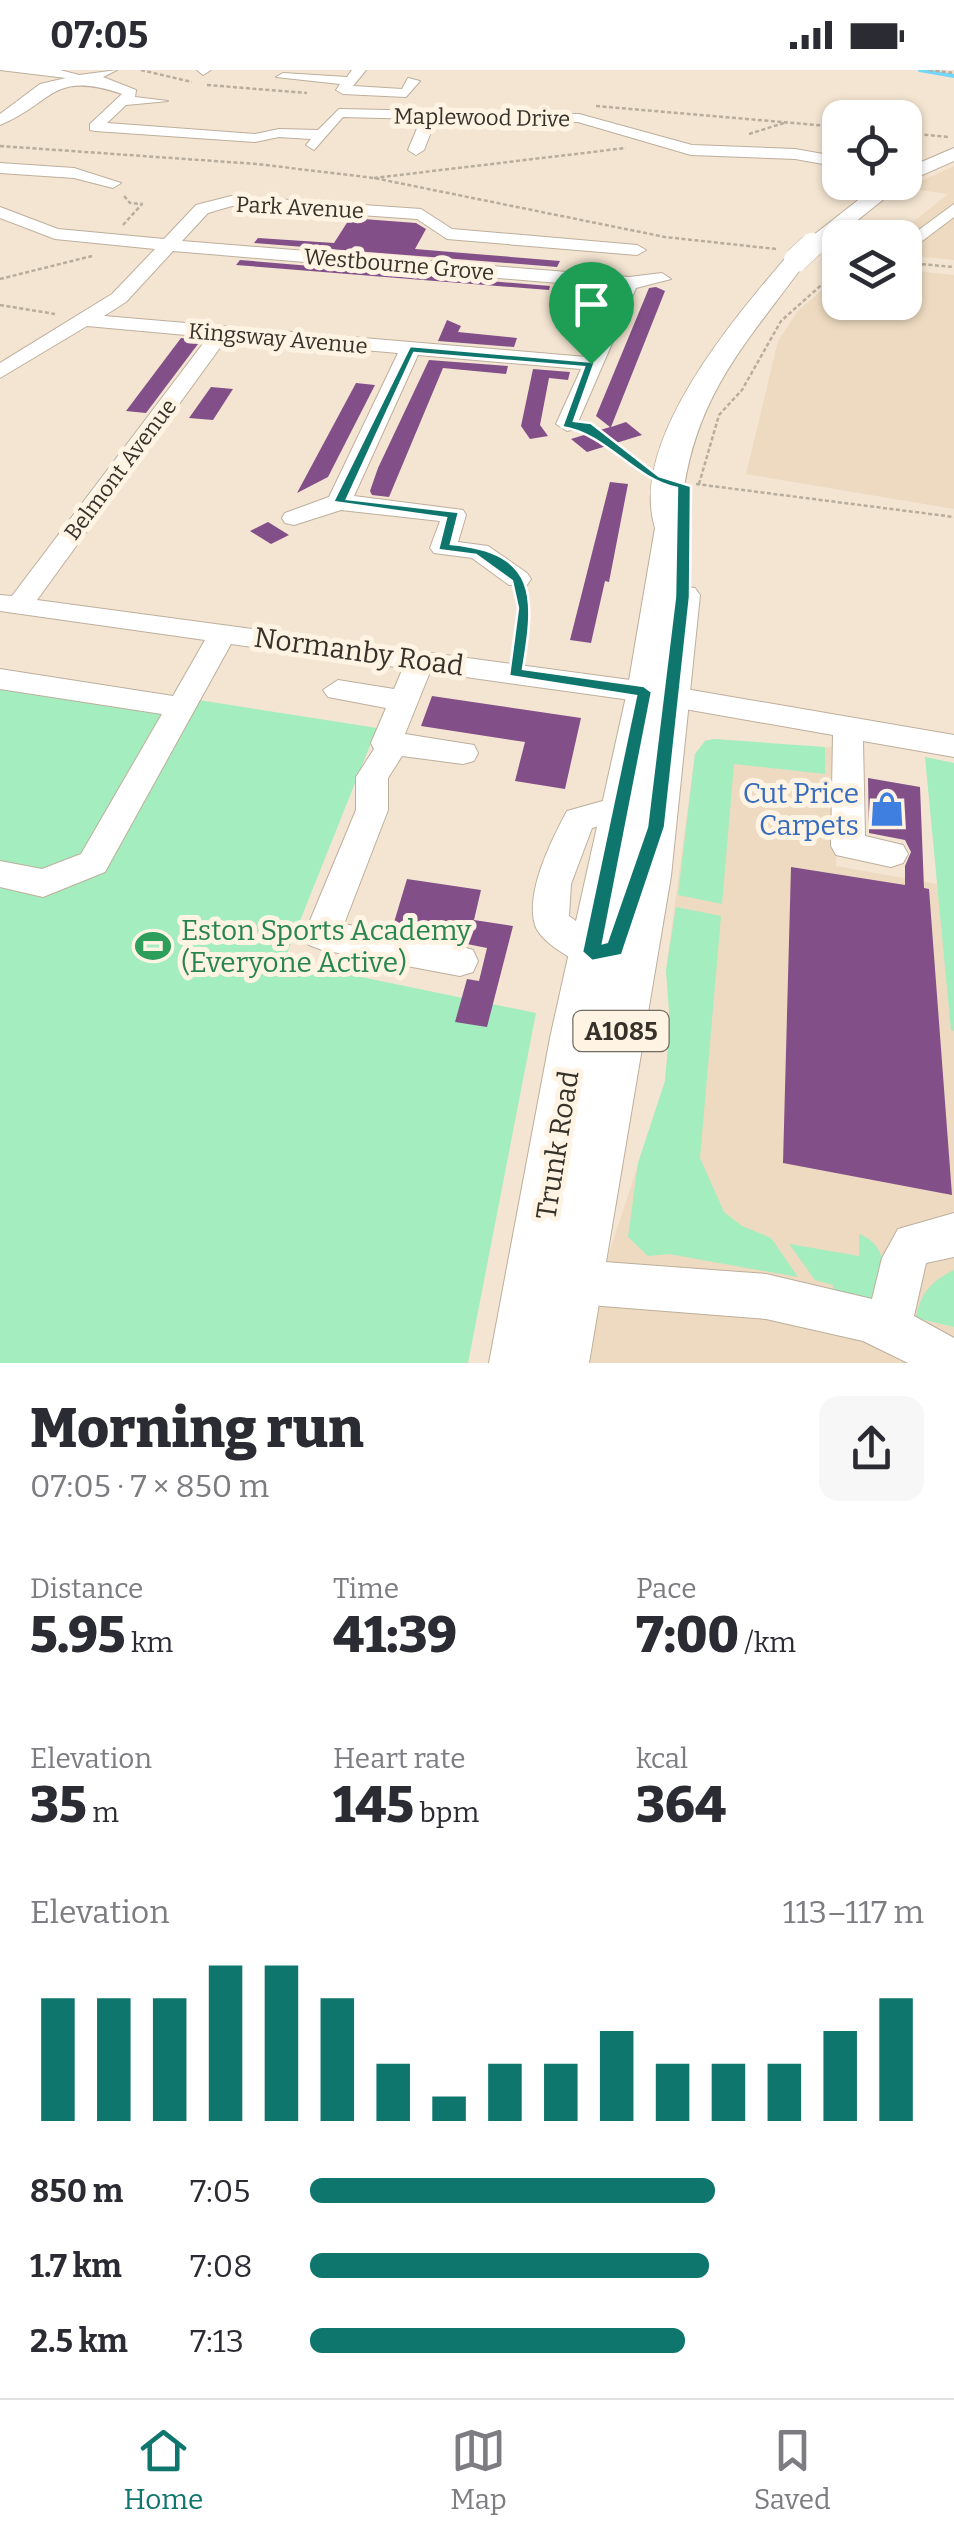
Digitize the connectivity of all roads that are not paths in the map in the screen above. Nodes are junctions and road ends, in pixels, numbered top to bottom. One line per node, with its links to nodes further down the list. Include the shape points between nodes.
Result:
1 (8, 70): 3 (street)
2 (110, 70): 5 (street)
3 (23, 71): 5 (street); 7 (street)
4 (354, 75): 6 (street); 9 (street, via 344,90)
5 (91, 76): 10 (street, via 128,88); 14 (street, via 45,88)
6 (283, 77)
7 (0, 86)
8 (431, 87): 9 (street, via 412,84 406,93)
9 (382, 95): 12 (street)
10 (126, 101): 11 (street); 15 (street, via 95,127 220,129)
11 (162, 101)
12 (368, 115): 13 (street, Maplewood Drive); 15 (street, Maplewood Drive, via 338,112)
13 (429, 118): 16 (street, via 418,146); 19 (street, Maplewood Drive, via 579,118 704,152)
14 (0, 120)
15 (316, 142): 18 (street, via 295,146)
16 (444, 142)
17 (954, 154): 21 (main road)
18 (287, 157)
19 (822, 159)
20 (0, 168): 22 (street)
21 (922, 169)
22 (114, 183)
23 (872, 200): 47 (main road, A1085, via 804,253 718,358 684,484 682,597)
24 (954, 209): 26 (street)
25 (0, 212): 29 (street, Westbourne Grove, via 55,234)
26 (933, 224): 27 (street); 28 (street)
27 (954, 225)
28 (922, 234)
29 (168, 246): 30 (street, Park Avenue, via 202,210 231,201 422,214 447,234); 32 (street, Westbourne Grove); 33 (street, Park Avenue, via 119,298)
30 (637, 250)
31 (662, 279): 32 (street, Westbourne Grove)
32 (629, 283): 36 (street)
33 (84, 320): 34 (street, Kingsway Avenue); 37 (street, Park Avenue)
34 (221, 333): 35 (street, Kingsway Avenue); 42 (street, Belmont Avenue)
35 (410, 350): 36 (street, Kingsway Avenue); 39 (street)
36 (591, 364): 38 (street)
37 (0, 372)
38 (567, 424)
39 (339, 502): 40 (street); 41 (street, via 454,515 443,548 480,551)
40 (294, 518)
41 (518, 579)
42 (10, 604): 43 (street, Normanby Road)
43 (223, 633): 44 (street, Normanby Road); 49 (street)
44 (421, 660): 47 (street, Normanby Road); 48 (street)
45 (0, 680): 49 (street)
46 (338, 690): 48 (street)
47 (659, 694): 50 (street, Normanby Road); 54 (main road, A1085)
48 (404, 701): 51 (street, via 386,742)
49 (181, 707): 56 (street, via 94,862 43,883)
50 (848, 728): 52 (street, Normanby Road); 55 (street, via 848,846)
51 (394, 744): 53 (street); 57 (street, via 372,777 372,810 322,936)
52 (954, 746)
53 (463, 753)
54 (636, 818): 59 (main road, A1085); 59 (main road, Trunk Road / A1085, via 592,952)
55 (891, 854)
56 (0, 874)
57 (460, 962)
58 (954, 1236): 60 (street, via 914,1244 904,1258)
59 (555, 1281): 60 (street, via 776,1298); 61 (main road, Trunk Road / A1085); 62 (main road, A1085)
60 (889, 1325): 63 (street)
61 (518, 1363)
62 (560, 1363)
63 (952, 1363)

